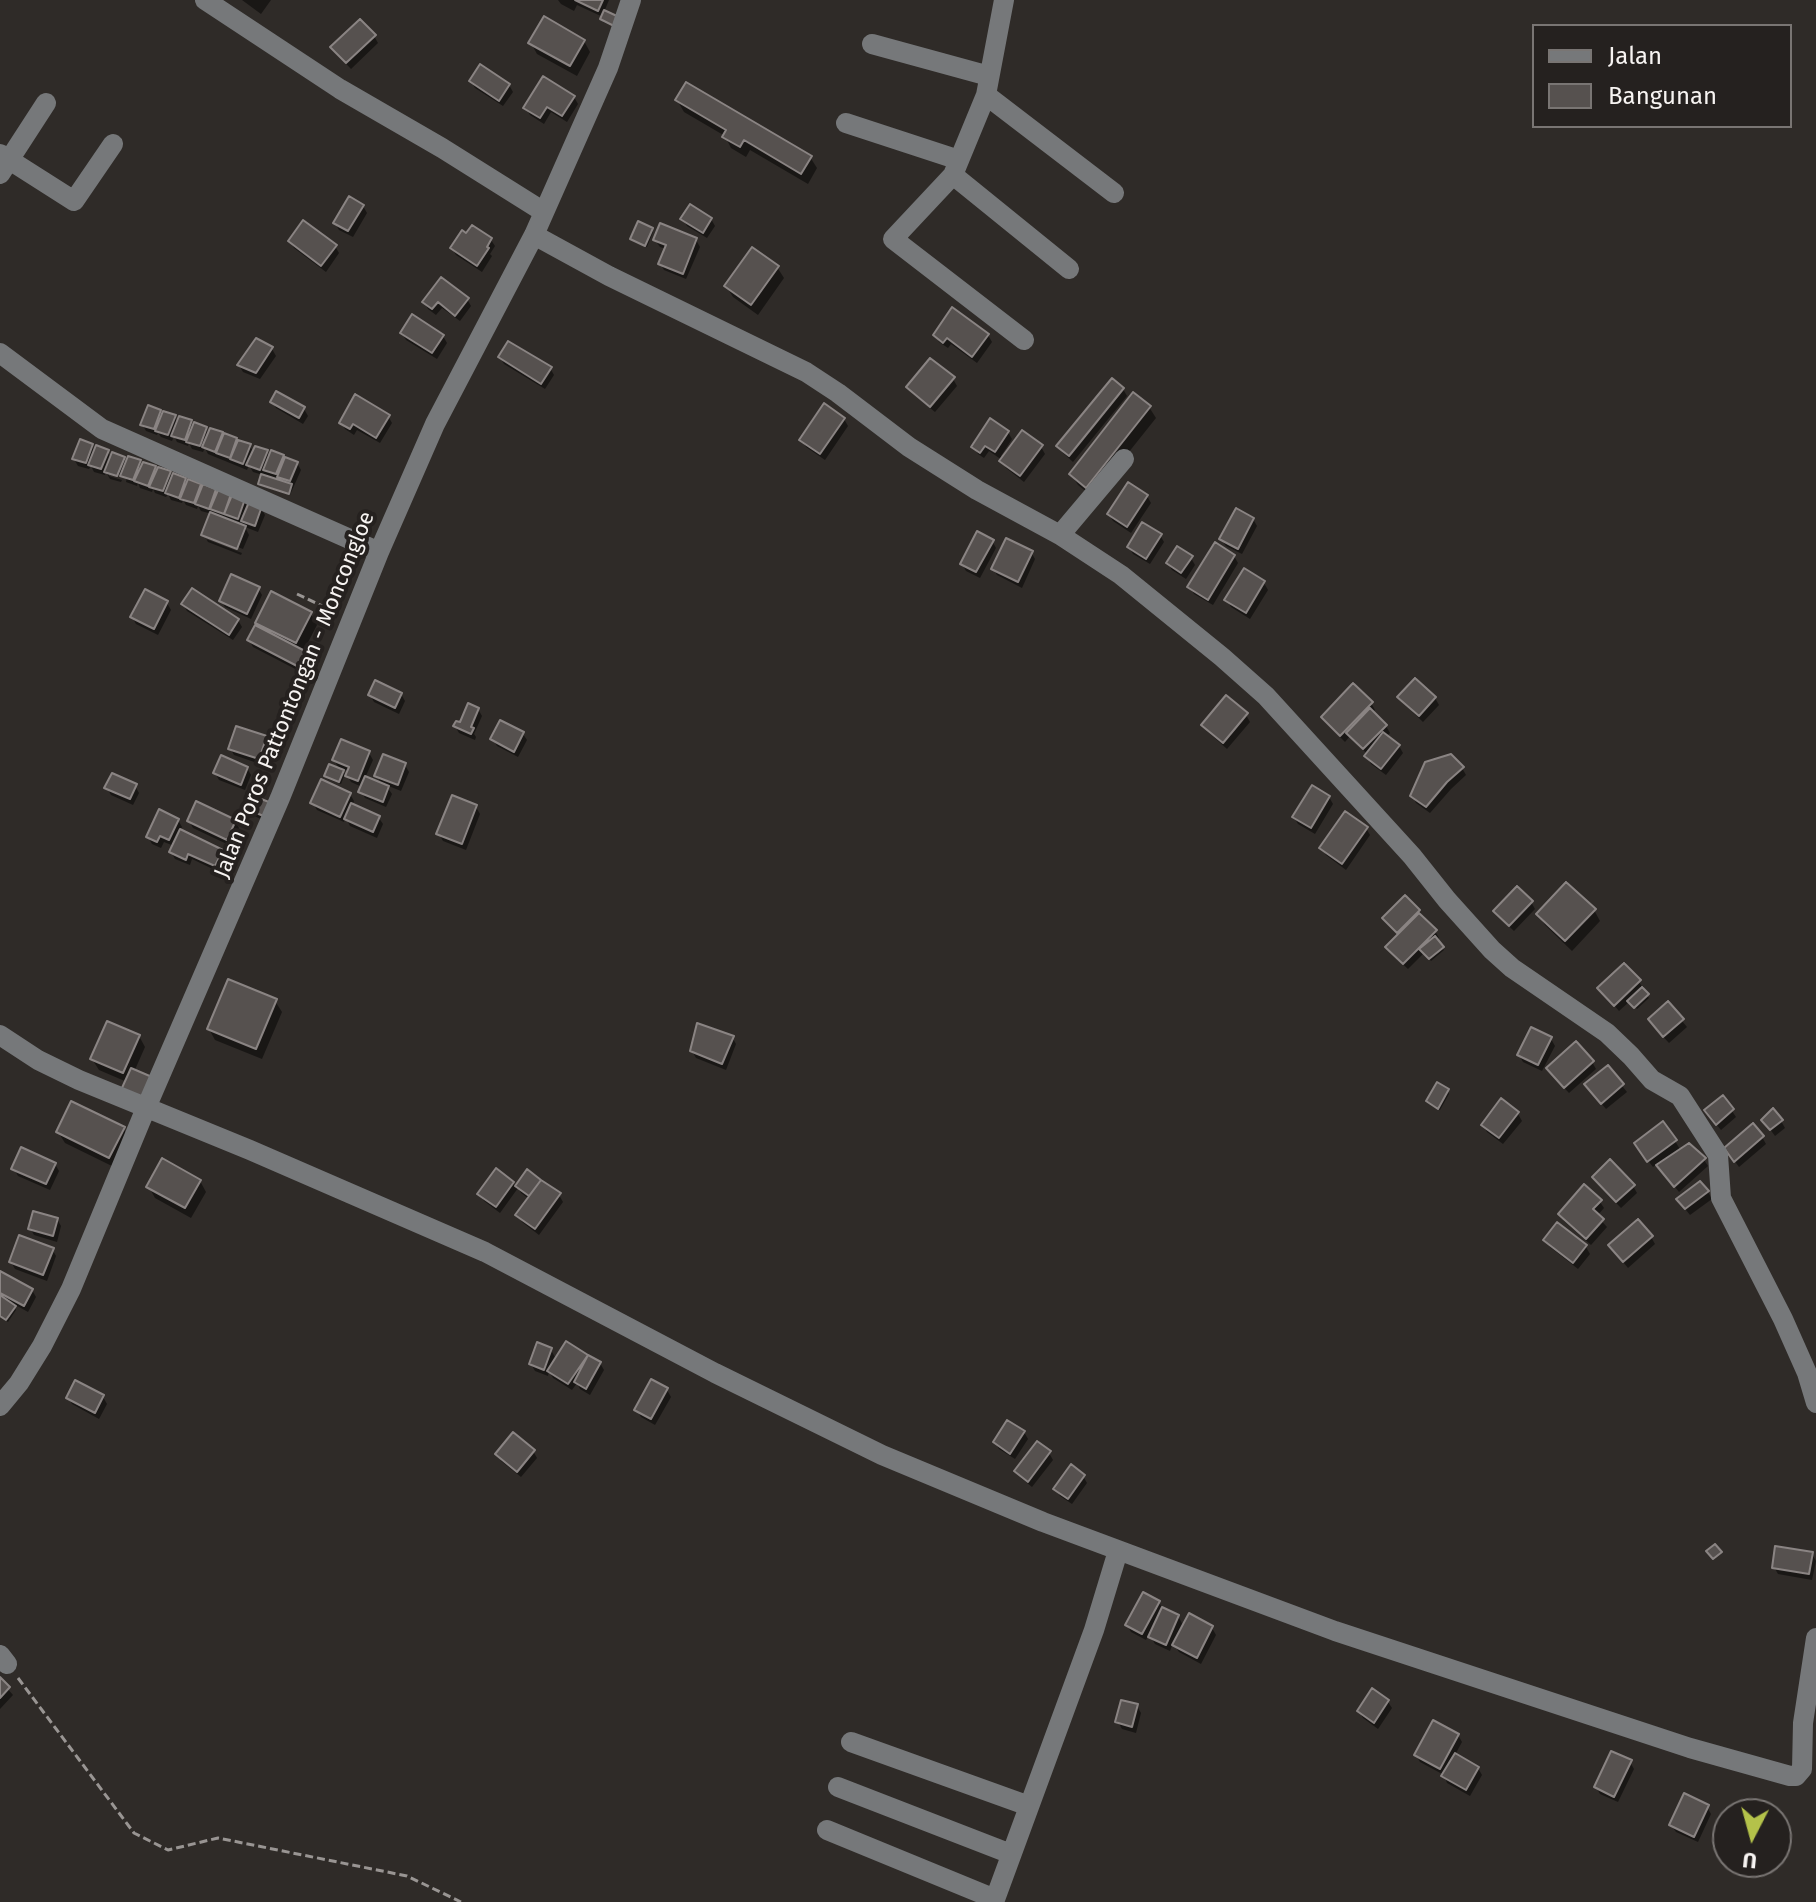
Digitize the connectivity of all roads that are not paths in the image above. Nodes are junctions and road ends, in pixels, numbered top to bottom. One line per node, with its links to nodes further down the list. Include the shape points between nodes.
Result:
1 (205, 0): 12 (street)
2 (631, 0): 12 (street, Jalan Poros Pattontongan - Moncongloe, via 608,68)
3 (1004, 0): 5 (street)
4 (872, 44): 5 (street)
5 (988, 86): 10 (street); 11 (street)
6 (46, 103): 9 (street)
7 (846, 123): 10 (street)
8 (113, 144): 9 (street, via 74,201)
9 (3, 162)
10 (956, 168): 14 (street); 15 (street, via 893,239)
11 (1114, 193)
12 (544, 212): 13 (street, Jalan Poros Pattontongan - Moncongloe)
13 (534, 235): 18 (street, via 806,372 909,447); 19 (street, Jalan Poros Pattontongan - Moncongloe, via 435,424)
14 (1069, 269)
15 (1024, 340)
16 (0, 353): 19 (street, via 102,429)
17 (1124, 459): 18 (street)
18 (1060, 535): 22 (street, via 1121,575 1266,696 1492,950 1607,1033 1652,1080 1680,1096 1718,1155 1721,1198 1783,1319)
19 (379, 552): 21 (street, Jalan Poros Pattontongan - Moncongloe)
20 (0, 1035): 21 (street, via 38,1060)
21 (146, 1108): 23 (street, Jalan Poros Pattontongan - Moncongloe, via 71,1289 42,1346); 24 (street, via 485,1252 882,1455)
22 (1816, 1403)
23 (0, 1406)
24 (1118, 1551): 25 (street, via 1350,1636 1790,1776 1802,1769); 28 (street)
25 (1816, 1638)
26 (851, 1742): 28 (street)
27 (838, 1787): 30 (street)
28 (1029, 1806): 30 (street)
29 (827, 1830): 31 (street)
30 (1011, 1854): 31 (street)
31 (994, 1901)

